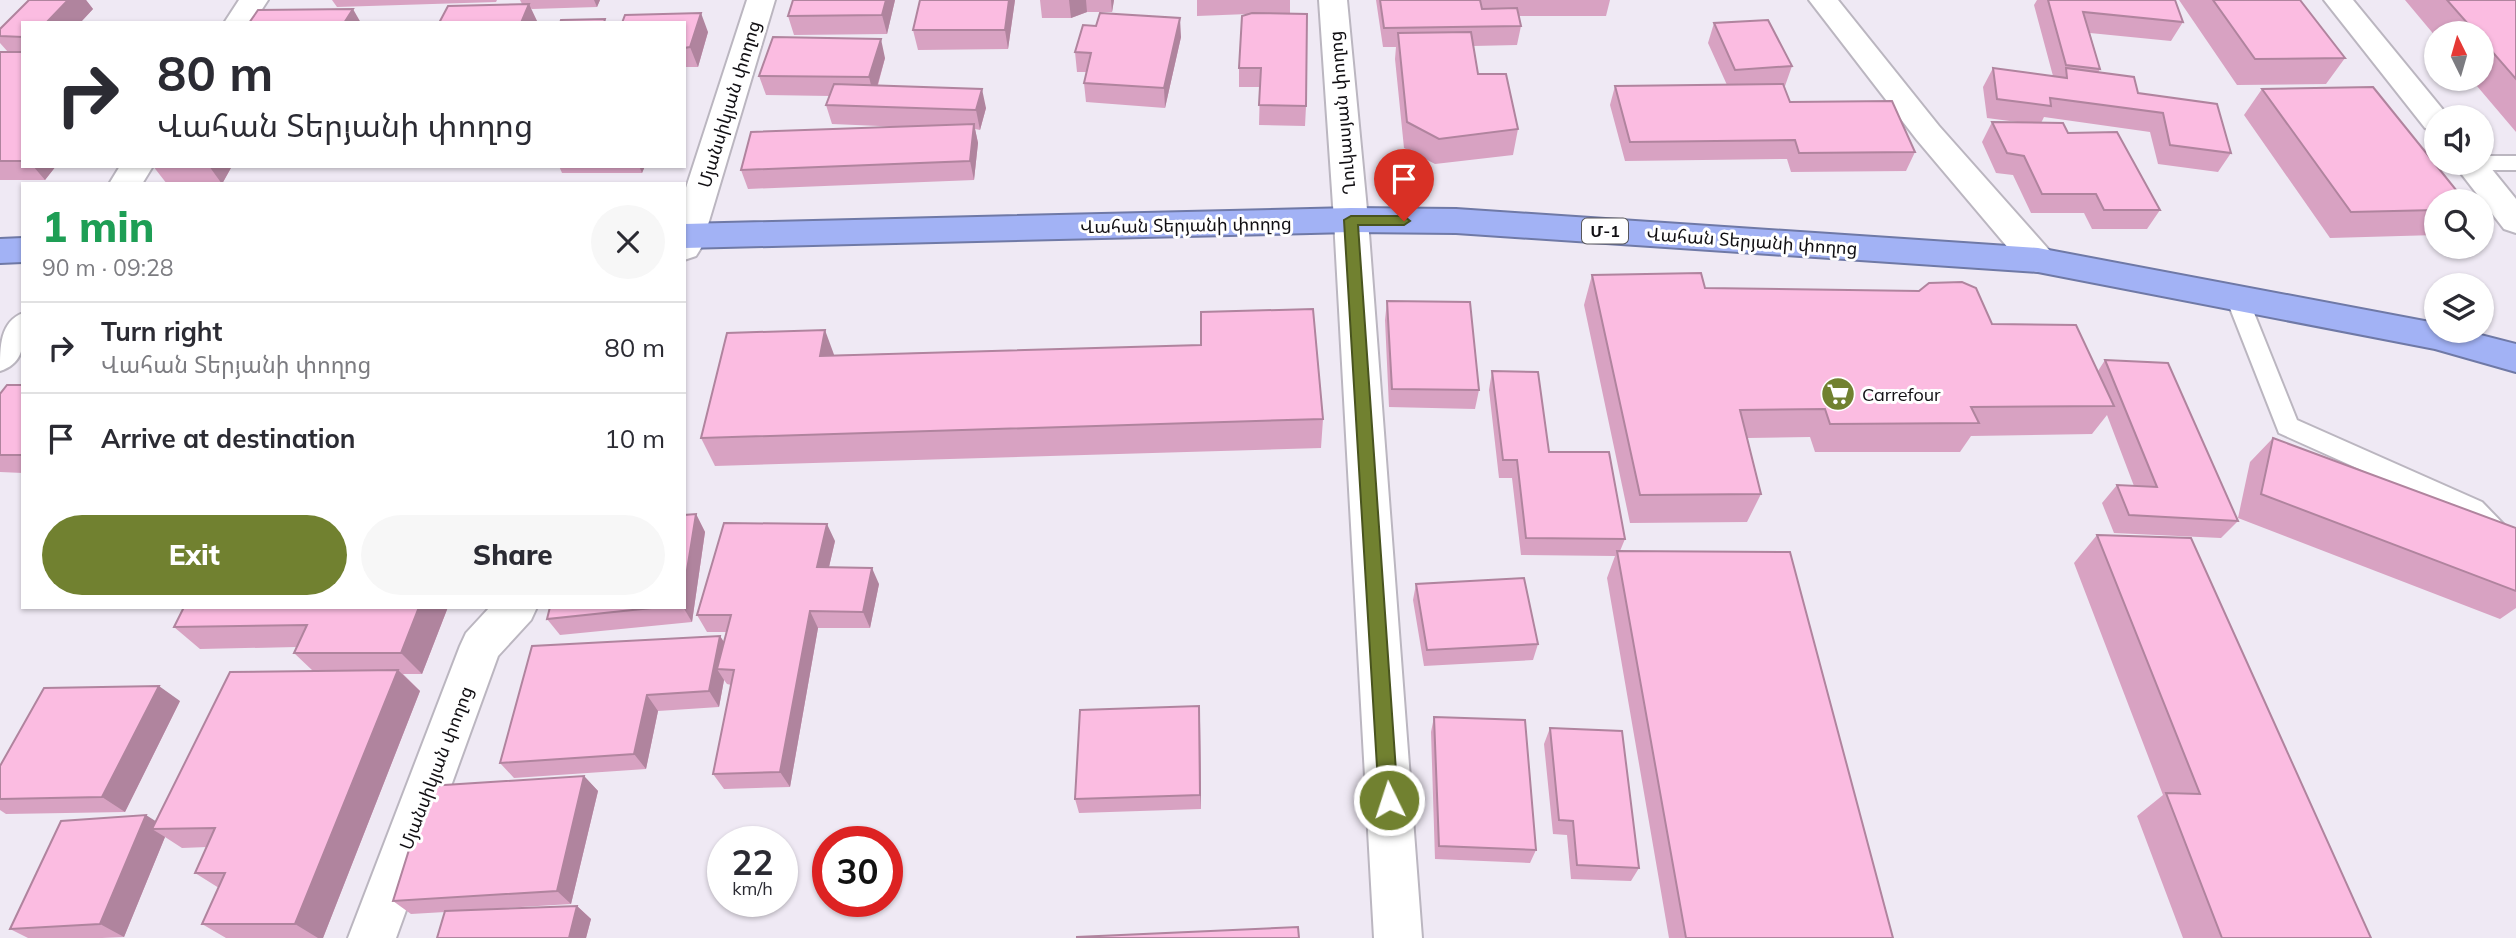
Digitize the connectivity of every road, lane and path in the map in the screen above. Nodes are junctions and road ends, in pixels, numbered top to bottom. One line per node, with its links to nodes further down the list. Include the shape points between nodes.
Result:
1 (254, 0): 6 (street)
2 (761, 0): 13 (street, Մյանսիկյան փողոց)
3 (1333, 0): 12 (street, Ղուկասյան փողոց)
4 (1823, 0): 17 (street, via 1928,133)
5 (2338, 0): 7 (street)
6 (239, 21)
7 (2424, 106)
8 (2494, 163): 9 (lane)
9 (2516, 163)
10 (2481, 175): 11 (street)
11 (2509, 204)
12 (1351, 220): 14 (highway, Վահան Տերյանի փողոց / Մ-1); 17 (highway, Վահան Տերյանի փողոց / Մ-1, via 1456,221); 25 (street, Ղուկասյան փողոց)
13 (686, 237)
14 (686, 240)
15 (21, 250): 16 (highway)
16 (0, 251)
17 (2038, 260): 18 (highway, Վահան Տերյանի փողոց / Մ-1)
18 (2238, 298): 21 (highway, Վահան Տերյանի փողոց / Մ-1, via 2435,336); 22 (lane, via 2287,426 2473,509 2502,542)
19 (21, 329): 20 (street)
20 (0, 357)
21 (2516, 358)
22 (2516, 548)
23 (514, 609): 24 (street, Մյանսիկյան փողոց, via 481,646)
24 (372, 938)
25 (1398, 938)

